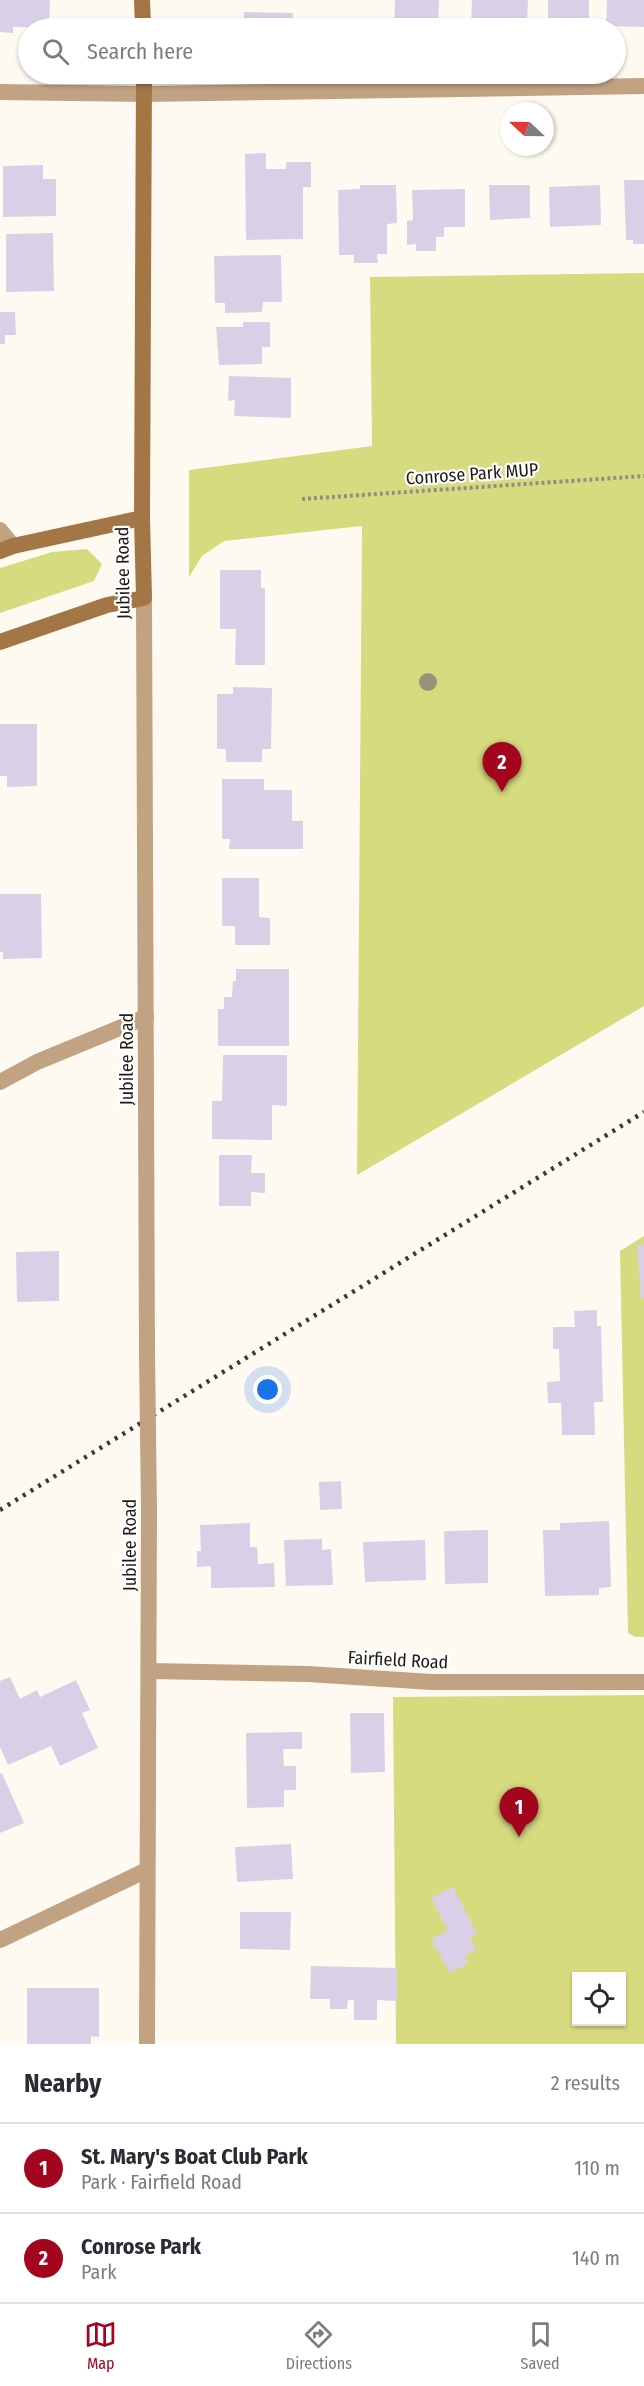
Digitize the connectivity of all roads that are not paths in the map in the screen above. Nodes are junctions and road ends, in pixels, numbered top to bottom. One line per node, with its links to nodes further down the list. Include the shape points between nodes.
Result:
1 (142, 0): 2 (main road)
2 (143, 18)
3 (144, 84): 6 (main road, Jubilee Road)
4 (644, 86): 6 (street)
5 (0, 92): 6 (street)
6 (145, 94): 7 (main road, Jubilee Road)
7 (142, 518): 9 (main road); 10 (main road, Jubilee Road)
8 (0, 530): 9 (street)
9 (6, 548)
10 (144, 598): 11 (main road, via 107,605); 12 (street, Jubilee Road)
11 (0, 642)
12 (146, 1017): 13 (street, via 37,1062); 14 (street, Jubilee Road, bridge)
13 (0, 1082)
14 (149, 1671): 15 (street, Fairfield Road, via 308,1674 432,1682); 16 (street, Jubilee Road)
15 (644, 1682)
16 (147, 1870): 17 (street); 18 (street, Jubilee Road)
17 (0, 1940)
18 (147, 2044)

